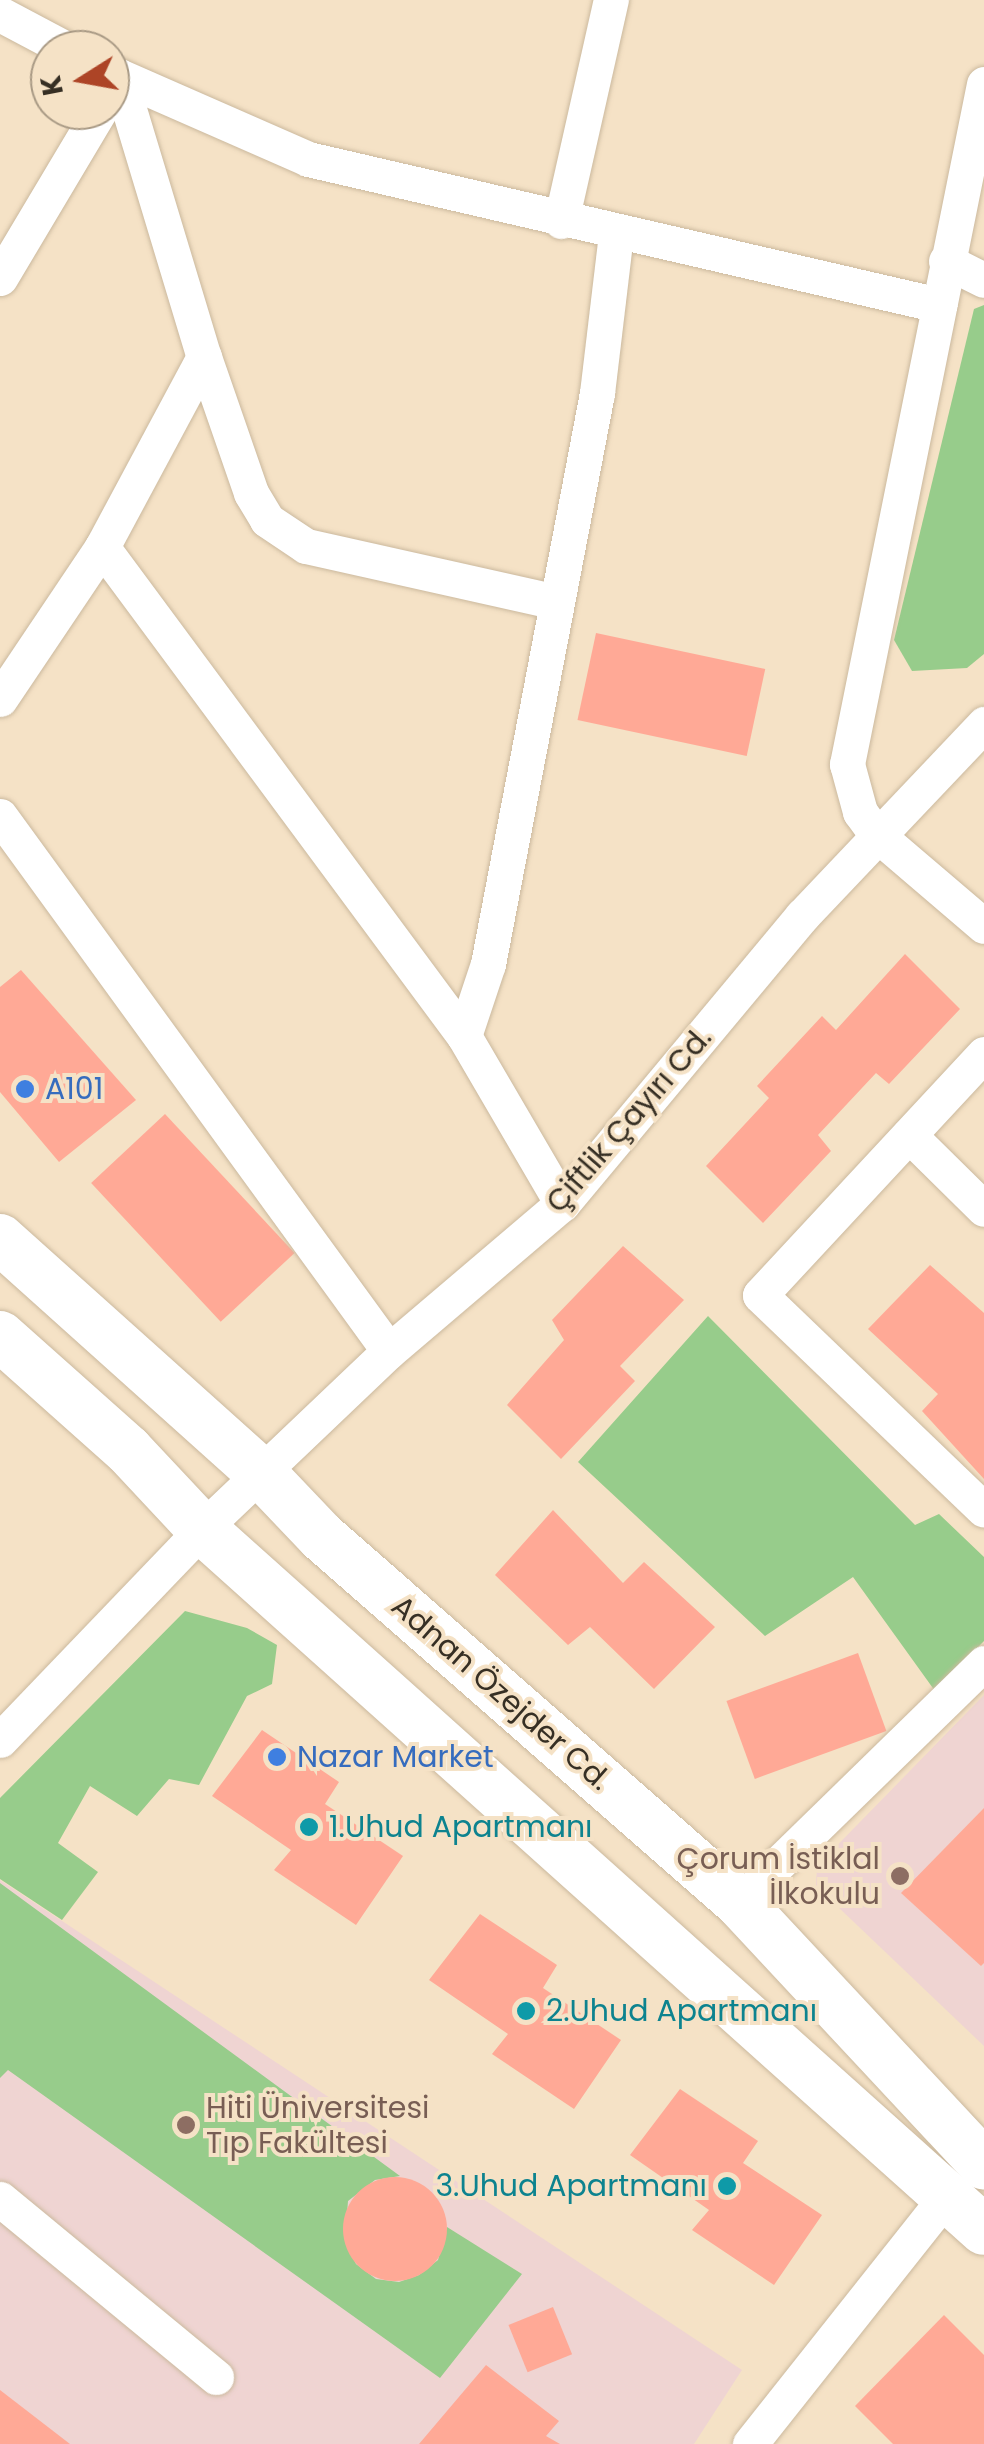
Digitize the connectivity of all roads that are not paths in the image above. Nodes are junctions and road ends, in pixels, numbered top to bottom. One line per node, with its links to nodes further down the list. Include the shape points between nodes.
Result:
1 (611, 0): 8 (street)
2 (0, 14): 3 (street)
3 (30, 30)
4 (984, 84): 10 (street)
5 (130, 87): 8 (street, via 308,158)
6 (88, 130): 11 (street)
7 (129, 130): 14 (street)
8 (561, 221): 9 (street)
9 (616, 234): 13 (street); 16 (street, via 597,393)
10 (946, 261): 12 (street); 13 (street)
11 (0, 278)
12 (984, 280)
13 (938, 305): 20 (street, via 847,764 860,812)
14 (204, 356): 15 (street); 16 (street, via 251,493 278,531 306,546)
15 (102, 547): 17 (street); 22 (street)
16 (556, 602): 22 (street, via 488,964)
17 (0, 699)
18 (984, 724): 20 (street, Çiftlik Çayırı Cd.)
19 (0, 816): 29 (street)
20 (875, 832): 21 (street); 25 (street, Çiftlik Çayırı Cd.)
21 (984, 926)
22 (464, 1036): 25 (street)
23 (984, 1054): 24 (street)
24 (909, 1134): 26 (street); 31 (street, via 760,1295)
25 (562, 1204): 29 (street, Çiftlik Çayırı Cd.)
26 (984, 1209)
27 (0, 1238): 30 (street, Adnan Özejder Cd.)
28 (0, 1336): 32 (street, via 128,1450)
29 (389, 1351): 30 (street, Çiftlik Çayırı Cd.)
30 (261, 1473): 32 (street, Çiftlik Çayırı Cd.); 35 (street, Adnan Özejder Cd., via 322,1537)
31 (984, 1510)
32 (202, 1529): 34 (street, Çiftlik Çayırı Cd.); 37 (street)
33 (984, 1663): 35 (street)
34 (0, 1740)
35 (738, 1902): 36 (street, Adnan Özejder Cd.)
36 (984, 2165)
37 (946, 2196): 39 (street); 41 (street)
38 (0, 2199): 40 (street)
39 (984, 2230)
40 (216, 2377)
41 (750, 2444)

